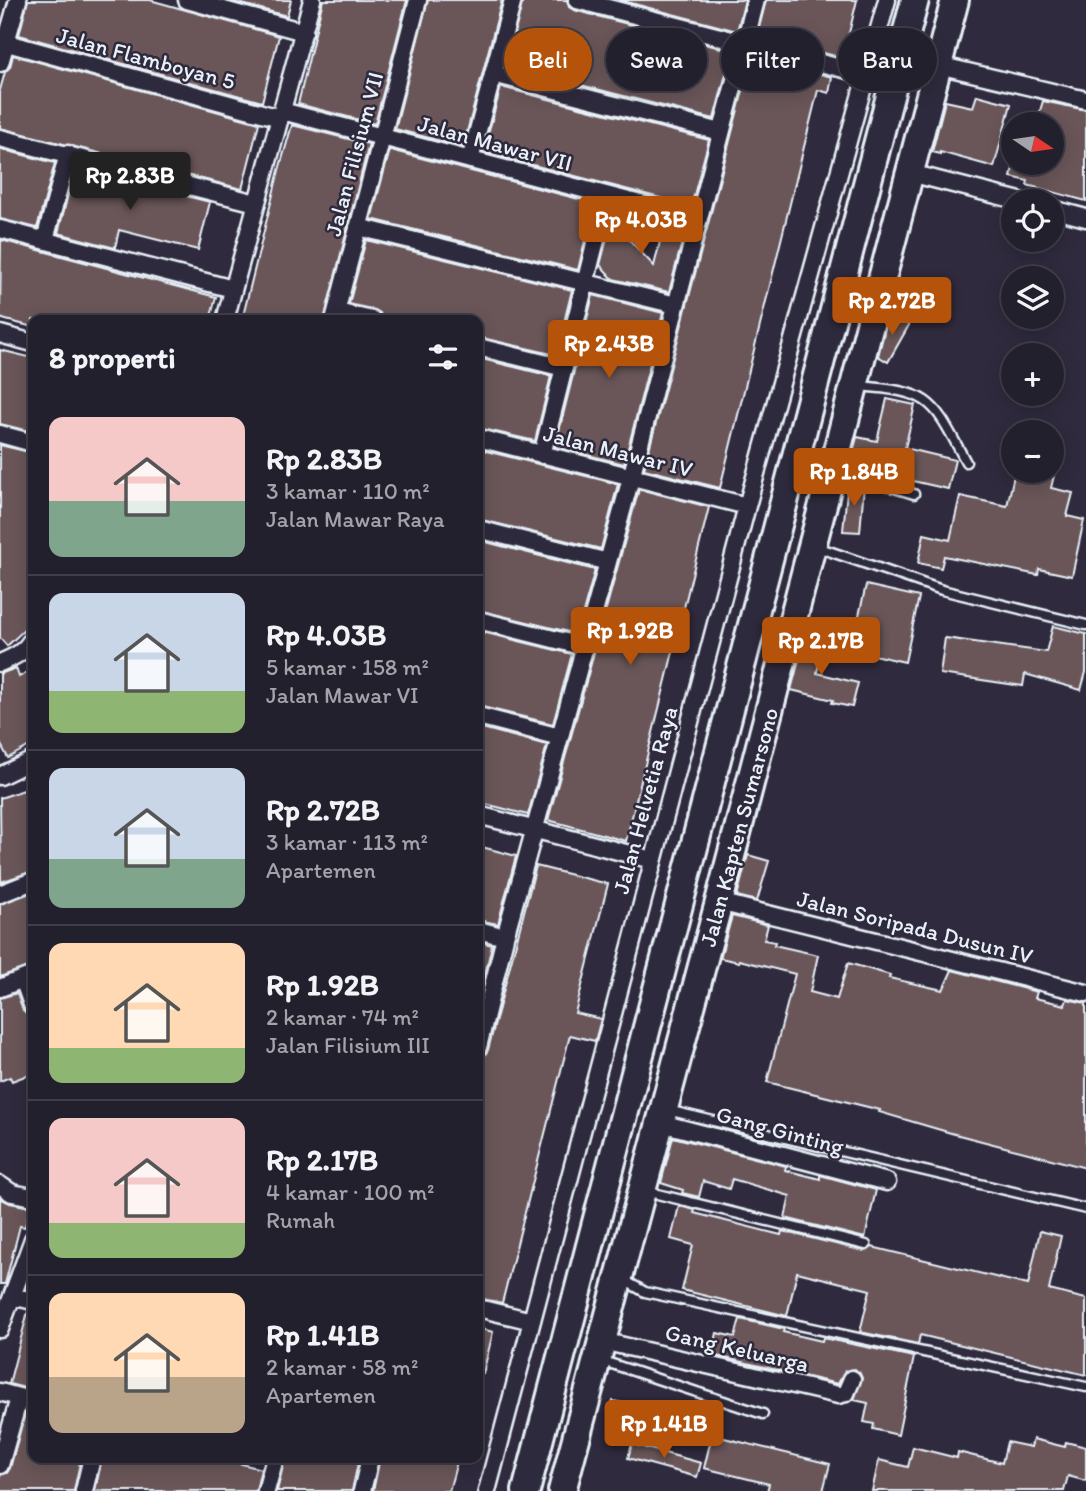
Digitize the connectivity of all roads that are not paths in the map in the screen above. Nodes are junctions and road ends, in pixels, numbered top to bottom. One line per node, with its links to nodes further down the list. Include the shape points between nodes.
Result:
1 (18, 0): 15 (street)
2 (187, 0): 13 (street)
3 (312, 0): 13 (street)
4 (418, 0): 24 (street, Jalan Filisium VII)
5 (513, 0): 18 (street)
6 (577, 0): 14 (street)
7 (756, 0): 11 (street)
8 (887, 0): 12 (street, Jalan Helvetia Raya)
9 (915, 0): 65 (highway, Jalan Kapten Sumarsono)
10 (955, 0): 17 (highway, Jalan Kapten Sumarsono)
11 (748, 28)
12 (880, 28)
13 (304, 32): 22 (street)
14 (721, 36)
15 (3, 42): 16 (street); 22 (street, Jalan Flamboyan 5)
16 (0, 63)
17 (938, 65): 21 (street); 28 (highway, Jalan Kapten Sumarsono)
18 (493, 74): 23 (street); 27 (street)
19 (731, 91): 23 (street)
20 (863, 91): 56 (street, Jalan Helvetia Raya)
21 (1086, 100)
22 (281, 115): 24 (street, Jalan Mawar VII); 31 (street)
23 (721, 132): 34 (street)
24 (382, 137): 27 (street, Jalan Mawar VII); 35 (street, Jalan Filisium VII)
25 (0, 138): 26 (street)
26 (68, 154): 31 (street); 37 (street)
27 (470, 160): 29 (street, Jalan Mawar VII)
28 (910, 173): 30 (street); 47 (highway, Jalan Kapten Sumarsono)
29 (607, 196): 34 (street, Jalan Mawar VII); 38 (street)
30 (1001, 196)
31 (256, 203): 39 (street)
32 (1064, 212): 33 (street)
33 (1086, 218)
34 (698, 219): 40 (street)
35 (358, 227): 38 (street); 42 (street, Jalan Filisium VII)
36 (0, 229): 37 (street)
37 (45, 240): 39 (street)
38 (585, 283): 40 (street); 46 (street)
39 (233, 289): 41 (street)
40 (676, 305): 54 (street)
41 (226, 315)
42 (336, 315)
43 (0, 334): 44 (street)
44 (28, 341)
45 (483, 347): 46 (street)
46 (564, 368): 51 (street)
47 (855, 386): 52 (lane, via 898,389 924,398 941,414); 53 (highway, Jalan Kapten Sumarsono)
48 (0, 434): 50 (street)
49 (483, 439): 51 (street, Jalan Mawar IV)
50 (28, 442)
51 (542, 455): 54 (street, Jalan Mawar IV)
52 (966, 462)
53 (833, 470): 55 (lane); 58 (highway, Jalan Kapten Sumarsono)
54 (631, 478): 56 (street, Jalan Mawar IV); 59 (street)
55 (914, 494)
56 (747, 506): 73 (street, Jalan Helvetia Raya)
57 (483, 530): 59 (street)
58 (813, 546): 61 (lane, via 942,590); 66 (highway, Jalan Kapten Sumarsono)
59 (608, 562): 62 (street)
60 (483, 621): 62 (street)
61 (1086, 625)
62 (585, 646): 68 (street)
63 (28, 647): 64 (street)
64 (0, 663)
65 (730, 706): 66 (highway); 111 (highway, Jalan Kapten Sumarsono)
66 (768, 715): 76 (highway, Jalan Kapten Sumarsono)
67 (483, 717): 68 (street)
68 (560, 737): 72 (street)
69 (28, 762): 70 (street)
70 (1, 775)
71 (483, 816): 72 (street)
72 (535, 830): 73 (street); 78 (street)
73 (653, 860): 95 (street, Jalan Helvetia Raya)
74 (28, 883): 75 (street)
75 (0, 894)
76 (727, 904): 81 (street, Jalan Soripada Dusun IV); 83 (highway, Jalan Kapten Sumarsono)
77 (483, 931): 78 (street)
78 (505, 937): 82 (street)
79 (28, 977): 80 (street)
80 (0, 988)
81 (1086, 993)
82 (483, 1016)
83 (663, 1116): 84 (street, Gang Ginting); 86 (highway, Jalan Kapten Sumarsono); 88 (lane)
84 (887, 1182)
85 (0, 1185): 87 (street)
86 (642, 1191): 89 (lane); 91 (highway, Jalan Kapten Sumarsono)
87 (28, 1197)
88 (1086, 1209)
89 (866, 1245)
90 (28, 1252): 92 (street)
91 (619, 1277): 97 (highway, Jalan Kapten Sumarsono); 99 (lane, via 645,1292)
92 (7, 1300): 93 (street); 96 (street)
93 (28, 1301)
94 (483, 1309): 95 (street)
95 (531, 1321): 110 (street, Jalan Helvetia Raya)
96 (0, 1329)
97 (600, 1350): 98 (street, Gang Keluarga, via 838,1395 846,1393); 102 (lane); 112 (highway, Jalan Kapten Sumarsono)
98 (852, 1379)
99 (1086, 1387)
100 (0, 1392): 101 (street)
101 (26, 1400): 106 (street)
102 (763, 1414)
103 (91, 1463): 107 (street)
104 (269, 1463): 108 (street)
105 (369, 1463): 109 (street)
106 (0, 1465)
107 (84, 1491)
108 (266, 1491)
109 (362, 1491)
110 (487, 1491)
111 (526, 1491)
112 (562, 1491)

